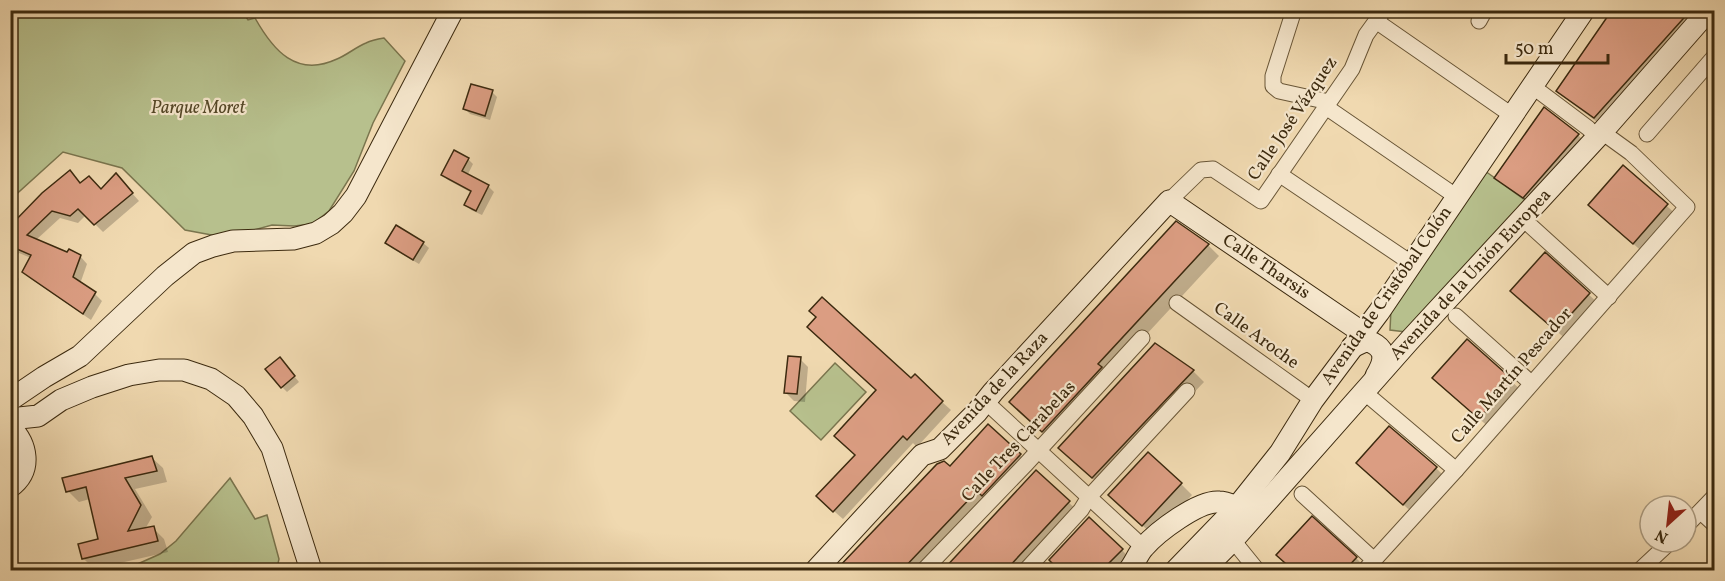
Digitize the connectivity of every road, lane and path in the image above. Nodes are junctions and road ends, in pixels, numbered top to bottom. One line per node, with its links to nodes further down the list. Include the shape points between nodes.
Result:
1 (453, 10): 27 (main road, via 356,196 331,224 293,239 233,242 194,253 80,356)
2 (1294, 10): 8 (street, via 1273,86)
3 (1584, 10): 7 (main road, Avenida de Cristóbal Colón)
4 (1708, 13): 11 (main road, Avenida de la Unión Europea)
5 (1379, 14): 8 (street, Calle José Vázquez, via 1352,69); 9 (street)
6 (1714, 57): 10 (street)
7 (1532, 86): 9 (main road, Avenida de Cristóbal Colón); 11 (street)
8 (1327, 105): 12 (street, Calle José Vázquez); 13 (street)
9 (1513, 116): 13 (main road, Avenida de Cristóbal Colón)
10 (1647, 134)
11 (1599, 135): 15 (main road, Avenida de la Unión Europea); 17 (street, Calle Martín Pescador, via 1631,153 1688,207)
12 (1279, 174): 14 (street, Calle José Vázquez, via 1261,201 1213,169 1201,170); 16 (street)
13 (1457, 197): 16 (main road, Avenida de Cristóbal Colón)
14 (1169, 201): 22 (main road, Calle Tharsis); 29 (main road, Avenida de la Raza)
15 (1522, 218): 17 (street); 23 (main road, Avenida de la Unión Europea)
16 (1412, 263): 19 (main road, Avenida de Cristóbal Colón)
17 (1609, 297): 24 (street, Calle Martín Pescador)
18 (1177, 303): 28 (street, Calle Aroche)
19 (1379, 312): 22 (main road, Avenida de Cristóbal Colón); 23 (main road, via 1379,326 1386,340 1394,344)
20 (1456, 316): 24 (street)
21 (1142, 338): 34 (street, Calle Tres Carabelas)
22 (1358, 340): 25 (main road, via 1373,343 1383,354 1382,365); 28 (main road, Avenida de Cristóbal Colón)
23 (1409, 341): 25 (main road, Avenida de la Unión Europea)
24 (1531, 383): 35 (street, Calle Martín Pescador)
25 (1369, 387): 35 (street); 44 (main road, Avenida de la Unión Europea)
26 (1187, 392): 38 (street)
27 (10, 400)
28 (1312, 400): 40 (main road, Avenida de Cristóbal Colón, via 1280,453)
29 (986, 402): 34 (street); 49 (main road, Avenida de la Raza, via 940,449 922,455)
30 (38, 416): 31 (main road); 33 (main road); 48 (main road, via 62,400 129,375 184,370 211,379 236,396 272,448)
31 (10, 419)
32 (10, 427): 33 (main road)
33 (24, 447): 36 (main road, via 26,461 22,474)
34 (1039, 450): 38 (street); 50 (street, Calle Tres Carabelas)
35 (1456, 470): 47 (street, Calle Martín Pescador)
36 (10, 487)
37 (1302, 494): 47 (street)
38 (1089, 497): 45 (street); 51 (street)
39 (1714, 497): 41 (street)
40 (1237, 507): 44 (main road, Avenida de Cristóbal Colón); 45 (main road, via 1218,501 1199,506)
41 (1701, 512): 42 (street); 43 (street)
42 (1698, 515)
43 (1714, 524)
44 (1227, 532): 53 (main road, Avenida de Cristóbal Colón); 54 (main road, Avenida de Cristóbal Colón); 55 (street)
45 (1143, 548): 52 (main road)
46 (1657, 554): 56 (street)
47 (1370, 565)
48 (311, 570)
49 (816, 570)
50 (924, 570)
51 (1026, 570)
52 (1129, 570)
53 (1176, 570)
54 (1203, 570)
55 (1257, 570)
56 (1640, 570)

